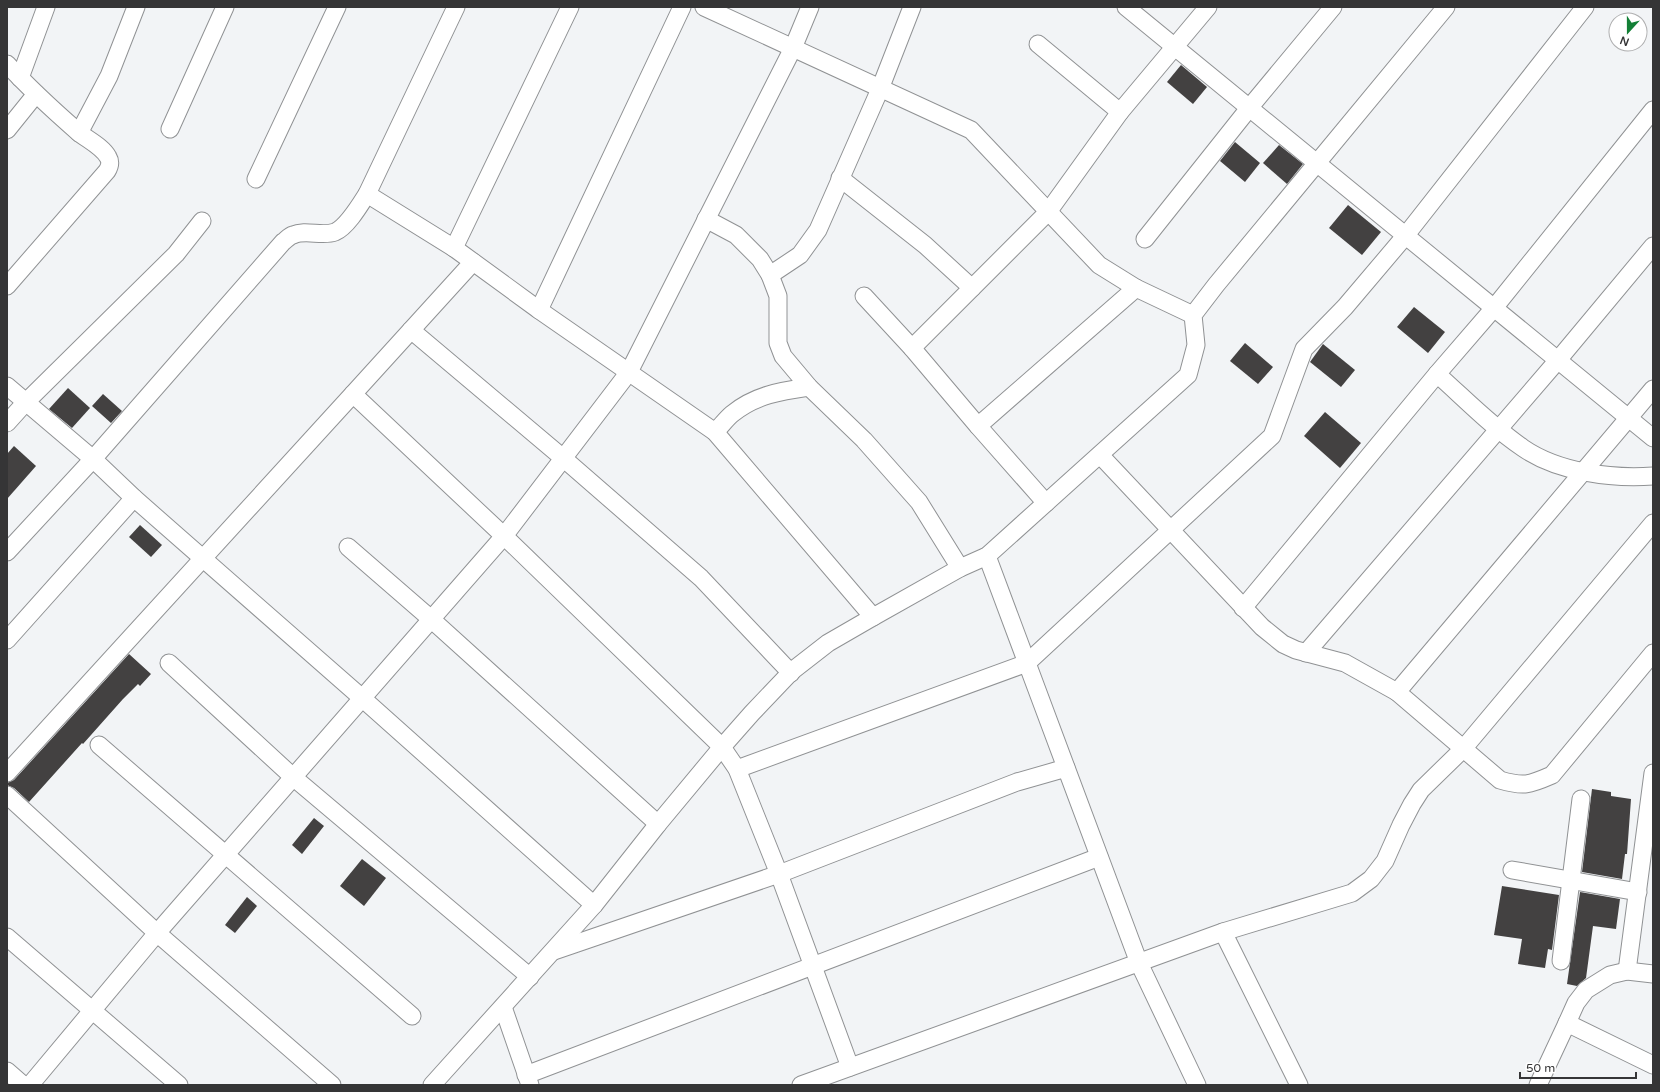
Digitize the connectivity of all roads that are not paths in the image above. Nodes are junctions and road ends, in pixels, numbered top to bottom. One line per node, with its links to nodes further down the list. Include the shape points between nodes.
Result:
1 (46, 7): 20 (street)
2 (136, 7): 28 (street, via 110,76)
3 (225, 7): 26 (street)
4 (337, 7): 30 (street)
5 (456, 7): 32 (street)
6 (570, 7): 39 (street)
7 (682, 7): 47 (street)
8 (704, 7): 18 (street)
9 (810, 7): 18 (street)
10 (912, 7): 21 (street)
11 (1126, 7): 17 (street)
12 (1208, 7): 17 (street)
13 (1333, 7): 23 (street)
14 (1446, 7): 29 (street)
15 (1585, 7): 36 (street)
16 (1038, 44): 25 (street)
17 (1175, 46): 23 (street); 25 (street)
18 (792, 48): 21 (street); 34 (street)
19 (7, 64): 20 (street)
20 (20, 78): 22 (street)
21 (880, 89): 31 (street); 33 (street, via 971,130)
22 (36, 94): 27 (street); 28 (street)
23 (1250, 107): 29 (street); 37 (street)
24 (1653, 110): 46 (street)
25 (1120, 112): 33 (street)
26 (170, 129)
27 (7, 130)
28 (79, 133): 42 (street, via 104,152 110,165 107,172)
29 (1317, 163): 36 (street); 48 (street)
30 (256, 178)
31 (840, 178): 41 (street, via 818,230 800,255); 43 (street, via 924,244)
32 (367, 194): 39 (street); 67 (street, via 350,219 337,232 292,235 283,242)
33 (1048, 212): 43 (street); 44 (street, via 1099,265)
34 (706, 219): 41 (street, via 736,235 760,259); 52 (street)
35 (202, 221): 58 (street, via 176,254)
36 (1406, 235): 46 (street); 73 (street, via 1345,307 1304,349 1272,436)
37 (1145, 239)
38 (1653, 246): 51 (street)
39 (454, 248): 40 (street)
40 (473, 262): 47 (street); 49 (street)
41 (770, 275): 55 (street, via 778,296 778,342 783,356)
42 (7, 286)
43 (972, 288): 50 (street)
44 (1136, 288): 48 (street); 61 (street)
45 (864, 296): 50 (street)
46 (1494, 308): 51 (street); 53 (street)
47 (539, 310): 52 (street)
48 (1193, 315): 65 (street, via 1196,345 1188,375)
49 (411, 330): 57 (street); 66 (street)
50 (912, 348): 61 (street)
51 (1558, 360): 59 (street); 62 (street)
52 (629, 372): 63 (street); 66 (street)
53 (1437, 374): 62 (street); 80 (street)
54 (7, 386): 58 (street)
55 (809, 387): 63 (street, via 760,396 732,414); 79 (street, via 864,440 919,502)
56 (1653, 389): 59 (street)
57 (353, 394): 74 (street); 78 (street)
58 (25, 403): 60 (street); 67 (street)
59 (1629, 418): 64 (street); 68 (street)
60 (7, 423)
61 (978, 426): 71 (street)
62 (1499, 428): 68 (street, via 1524,448 1559,466); 84 (street)
63 (715, 432): 81 (street)
64 (1653, 438)
65 (1100, 455): 71 (street); 73 (street)
66 (563, 458): 74 (street); 88 (street, via 701,578)
67 (93, 459): 70 (street); 76 (street)
68 (1584, 472): 69 (street); 89 (street)
69 (1653, 476)
70 (134, 498): 78 (street); 83 (street)
71 (1046, 503): 77 (street)
72 (1653, 523): 93 (street)
73 (1170, 531): 80 (street); 87 (street)
74 (504, 536): 82 (street); 92 (street)
75 (348, 547): 82 (street)
76 (7, 552)
77 (987, 556): 79 (street); 87 (street)
78 (203, 558): 90 (street); 96 (street)
79 (960, 568): 81 (street)
80 (1243, 608): 84 (street, via 1282,644)
81 (873, 616): 88 (street, via 828,643)
82 (431, 619): 90 (street); 101 (street)
83 (7, 640)
84 (1306, 653): 89 (street, via 1345,663)
85 (1653, 653): 93 (street, via 1552,775 1535,783 1520,786 1500,780)
86 (169, 663): 98 (street)
87 (1027, 663): 94 (street); 95 (street)
88 (791, 673): 92 (street)
89 (1397, 692): 93 (street)
90 (362, 698): 98 (street); 108 (street)
91 (99, 745): 102 (street)
92 (722, 747): 95 (street); 101 (street)
93 (1463, 749): 109 (street, via 1421,790 1385,861 1372,879 1352,893)
94 (1066, 768): 103 (street); 105 (street, via 1017,782)
95 (737, 769): 105 (street)
96 (7, 773)
97 (1653, 773): 107 (street)
98 (293, 777): 102 (street); 118 (street)
99 (7, 795): 110 (street)
100 (1581, 799): 106 (street)
101 (658, 824): 108 (street)
102 (226, 854): 110 (street); 121 (street)
103 (1099, 857): 114 (street); 115 (street)
104 (1512, 870): 106 (street)
105 (779, 874): 112 (street); 115 (street)
106 (1571, 880): 107 (street); 113 (street)
107 (1638, 892): 116 (street)
108 (594, 905): 112 (street)
109 (1223, 932): 114 (street); 134 (street)
110 (157, 933): 120 (street); 130 (street)
111 (7, 938): 120 (street)
112 (552, 952): 118 (street)
113 (1561, 961)
114 (1139, 962): 124 (street); 133 (street)
115 (812, 967): 124 (street); 126 (street)
116 (1627, 971): 117 (street); 122 (street, via 1610,975 1586,990 1576,1003)
117 (1653, 974)
118 (530, 977): 119 (street)
119 (503, 1007): 126 (street); 131 (street)
120 (92, 1011): 128 (street); 129 (street)
121 (412, 1016)
122 (1567, 1023): 123 (street); 135 (street)
123 (1653, 1065)
124 (850, 1067): 132 (street)
125 (7, 1071): 127 (street)
126 (528, 1080)
127 (23, 1085)
128 (30, 1085)
129 (179, 1085)
130 (332, 1085)
131 (432, 1085)
132 (801, 1085)
133 (1197, 1085)
134 (1299, 1085)
135 (1538, 1085)

